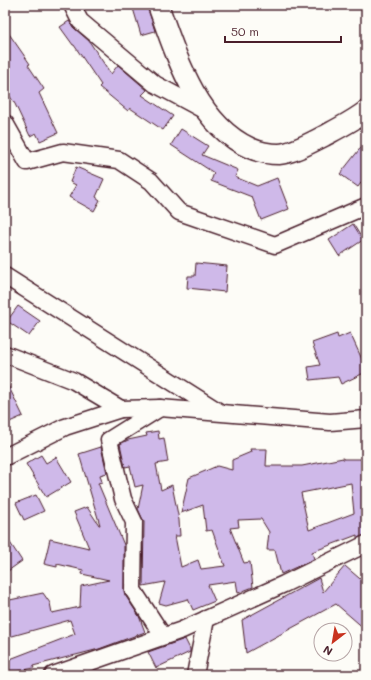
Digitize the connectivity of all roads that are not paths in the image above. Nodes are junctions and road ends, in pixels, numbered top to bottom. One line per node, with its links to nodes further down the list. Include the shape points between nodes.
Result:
1 (72, 5): 4 (street, via 80,21 154,84)
2 (158, 5): 4 (street, via 193,91)
3 (366, 111): 4 (street, via 355,120 308,145 280,154 260,152 239,143)
4 (207, 112)
5 (5, 123): 6 (street, via 27,162 63,152 119,160 150,181 179,212 275,245)
6 (366, 206)
7 (5, 276): 11 (street)
8 (5, 354): 10 (street, via 74,382)
9 (160, 408): 10 (street); 11 (street); 16 (street, via 109,440 123,499 134,522 133,590)
10 (121, 409): 13 (street, via 65,426)
11 (221, 413): 12 (street, via 330,422)
12 (366, 419)
13 (5, 457)
14 (366, 544): 15 (street)
15 (206, 619): 16 (street); 18 (street)
16 (163, 636): 17 (street)
17 (53, 675)
18 (195, 675)

